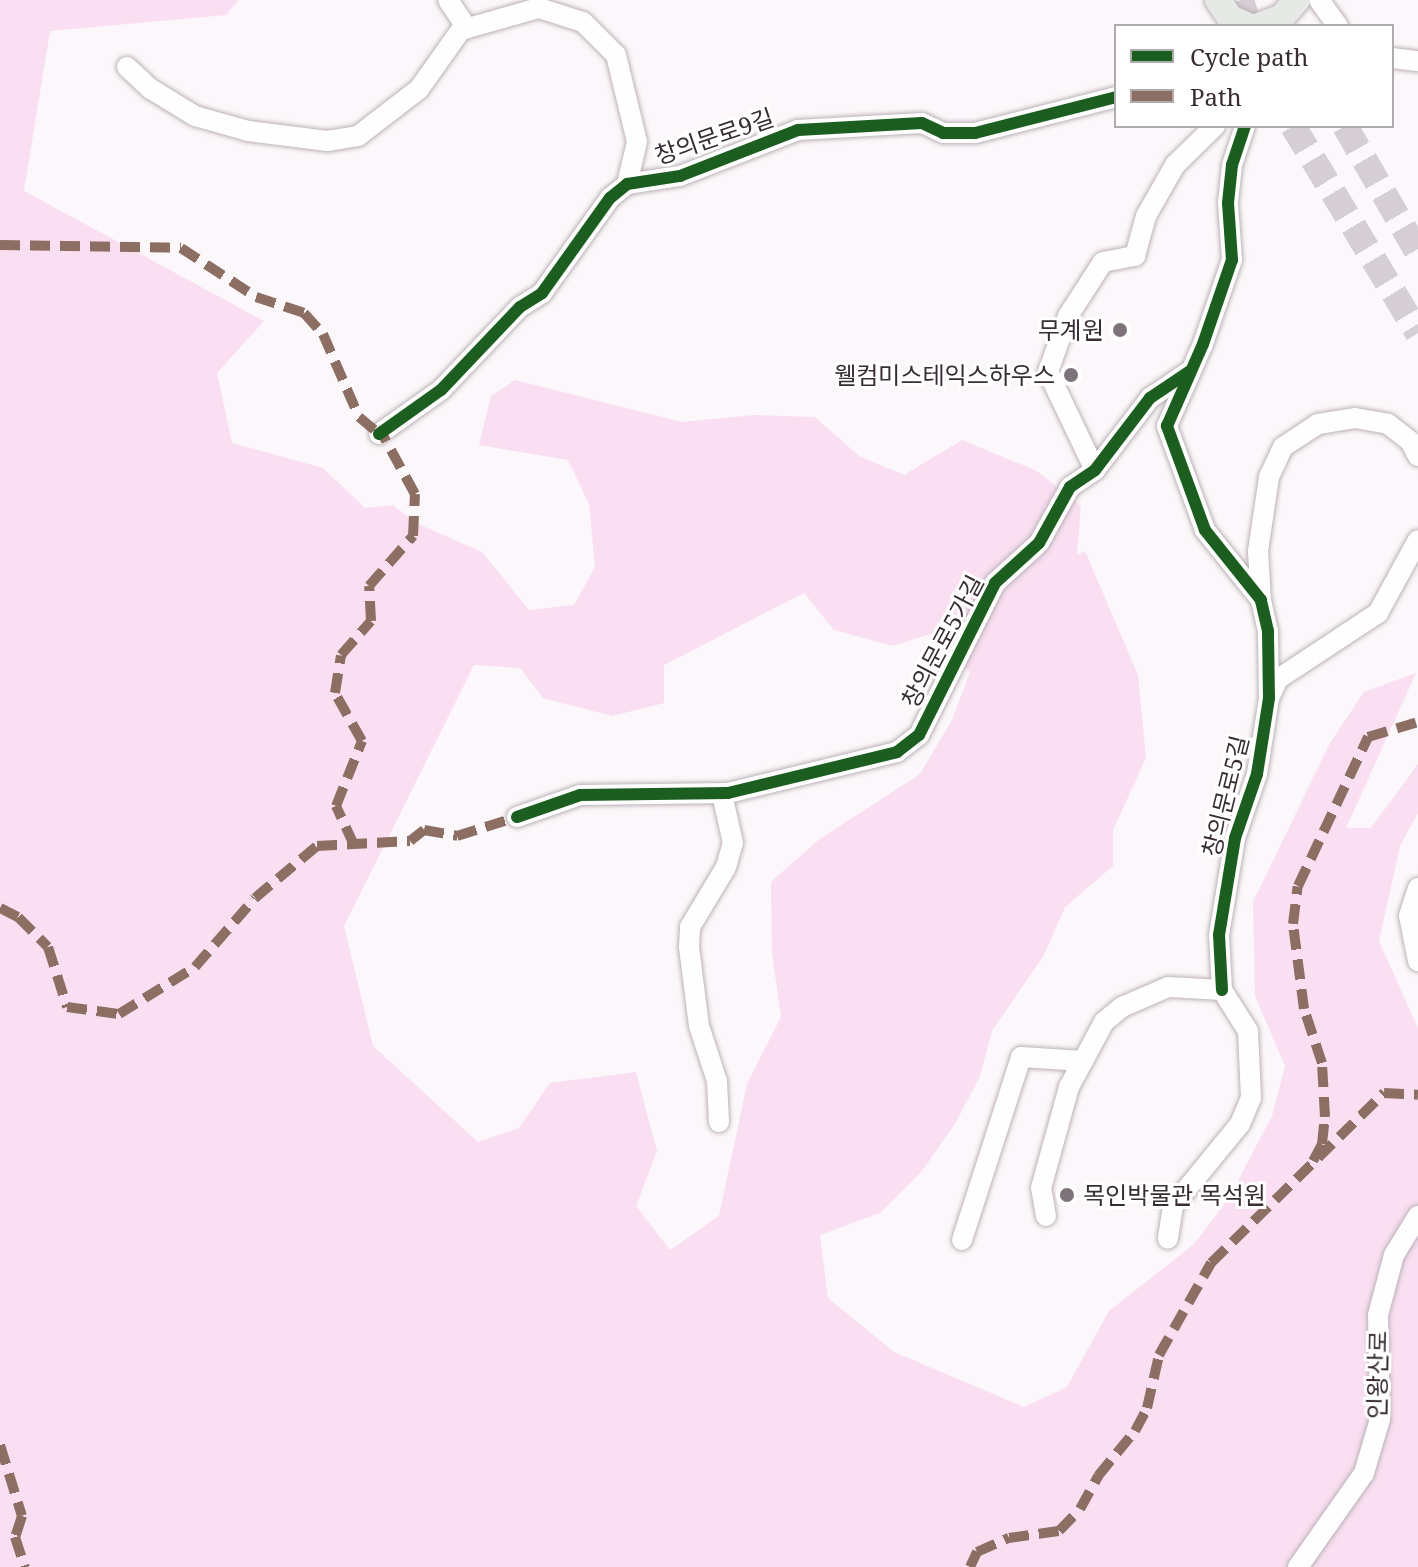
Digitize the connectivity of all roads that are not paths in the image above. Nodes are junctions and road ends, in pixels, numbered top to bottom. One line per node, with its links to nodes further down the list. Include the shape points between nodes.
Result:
1 (448, 0): 6 (street)
2 (1297, 0): 4 (main road, via 1282,17)
3 (1319, 0): 5 (street)
4 (1264, 24)
5 (1337, 24)
6 (467, 28): 7 (street, via 419,89 358,136 327,141 248,131 195,116); 11 (street, via 539,8 583,22 616,55 628,90 637,142)
7 (127, 67)
8 (1114, 98): 11 (street, 창의문로9길, via 975,133 943,133 922,123 798,130 680,176)
9 (1213, 128): 15 (street, via 1175,165 1146,216 1135,256 1103,262 1068,316 1048,372)
10 (1244, 128): 12 (street, 창의문로5길, via 1231,178 1232,260)
11 (627, 184): 13 (street, 창의문로9길, via 610,198 542,293 520,307 441,390)
12 (1190, 371): 15 (street, 창의문로5가길, via 1150,398); 17 (street, 창의문로5길, via 1167,426 1175,460 1205,530)
13 (379, 434)
14 (1418, 456): 17 (street, via 1410,441 1388,424 1355,418 1318,424 1283,447 1269,477 1258,551)
15 (1095, 470): 19 (street, 창의문로5가길, via 1070,487 1039,543 995,583 919,735 897,752)
16 (1418, 540): 18 (street, via 1378,613 1278,679)
17 (1261, 600): 18 (street, 창의문로5길, via 1268,631)
18 (1269, 698): 23 (street, 창의문로5길, via 1257,774 1235,838 1224,893 1219,935)
19 (722, 794): 20 (street, 창의문로5가길, via 580,795); 25 (street, via 733,843 726,867 690,927 689,947 699,1026 717,1081)
20 (517, 817)
21 (1418, 888): 22 (street, via 1409,916)
22 (1418, 961)
23 (1222, 990): 24 (street, via 1168,987 1122,1007 1104,1022); 28 (street, 창의문로5길, via 1248,1031 1251,1098 1240,1124 1173,1206)
24 (1083, 1061): 26 (street, via 1069,1087 1041,1188); 29 (street, via 1021,1057)
25 (719, 1122)
26 (1046, 1216)
27 (1418, 1216): 30 (street, 인왕산로, via 1394,1255 1378,1315 1380,1419 1364,1473)
28 (1168, 1239)
29 (962, 1240)
30 (1298, 1567)

